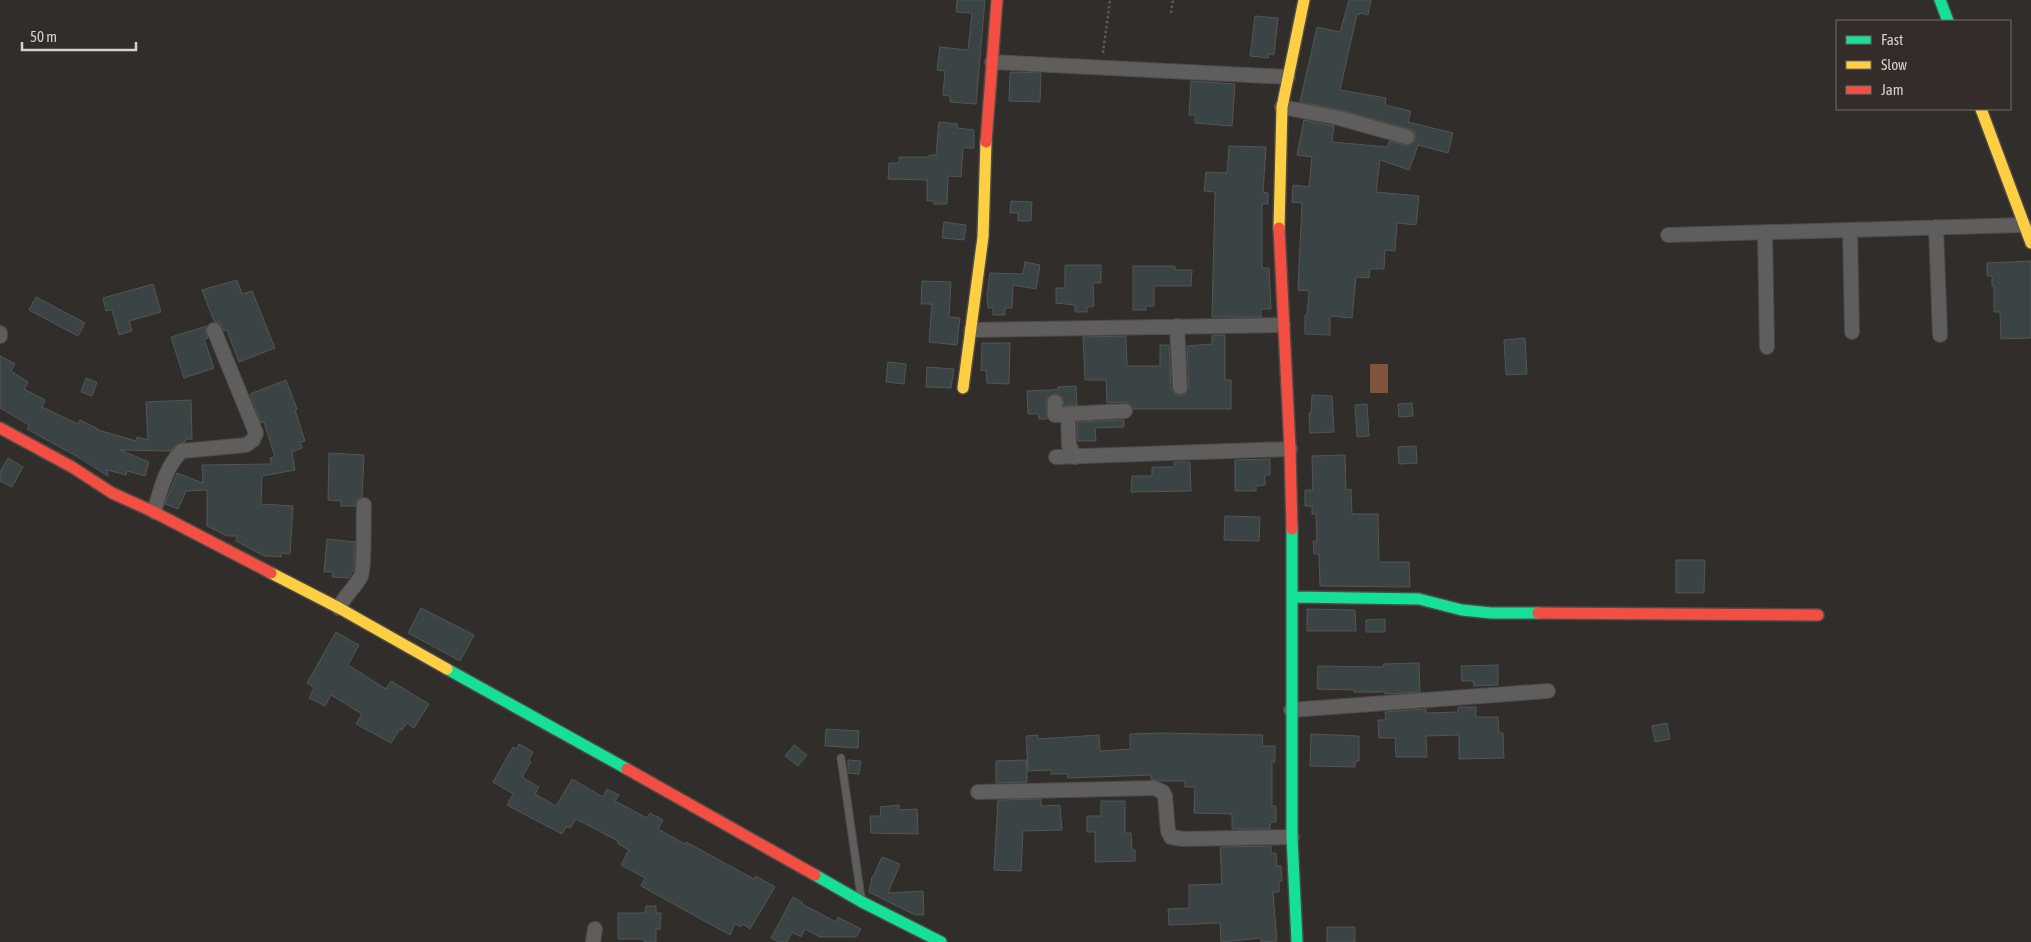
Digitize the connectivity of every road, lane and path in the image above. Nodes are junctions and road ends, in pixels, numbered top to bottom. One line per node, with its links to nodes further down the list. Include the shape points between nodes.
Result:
1 (997, 0): 8 (street)
2 (1110, 0): 9 (path)
3 (1173, 0): 6 (path)
4 (1304, 0): 10 (street)
5 (1940, 0): 7 (street)
6 (1171, 13)
7 (1948, 20)
8 (992, 62): 9 (street); 23 (street, via 986,127 983,237)
9 (1102, 67): 10 (street)
10 (1288, 77): 11 (street)
11 (1282, 107): 13 (street, via 1340,118); 20 (street, via 1279,236)
12 (1981, 110): 14 (street)
13 (1407, 137)
14 (2024, 224): 15 (street); 19 (street)
15 (1936, 227): 16 (street); 25 (street)
16 (1850, 230): 17 (street); 24 (street)
17 (1765, 232): 18 (street); 26 (street)
18 (1668, 235)
19 (2031, 243)
20 (1283, 325): 21 (street); 33 (street)
21 (1177, 326): 23 (street); 27 (street)
22 (214, 330): 37 (street, via 256,434 246,445 182,451 176,456)
23 (971, 330): 28 (street)
24 (1852, 332)
25 (1940, 335)
26 (1768, 347)
27 (1180, 387)
28 (962, 388)
29 (1055, 402): 31 (street, via 1056,415)
30 (1125, 411): 31 (street)
31 (1068, 414): 35 (street, via 1068,445)
32 (0, 428): 37 (street, via 112,493)
33 (1290, 449): 35 (street); 38 (street)
34 (1056, 457): 35 (street)
35 (1075, 457)
36 (364, 505): 39 (street, via 362,574)
37 (154, 512): 39 (street)
38 (1293, 597): 40 (street, via 1419,599 1462,610 1491,613); 42 (street)
39 (339, 608): 46 (street)
40 (1818, 615)
41 (1548, 691): 42 (street)
42 (1291, 710): 45 (street)
43 (841, 758): 46 (lane)
44 (978, 792): 45 (street, via 1154,788 1165,796 1168,831 1175,839)
45 (1292, 837): 48 (street)
46 (862, 902): 47 (street)
47 (937, 941)
48 (1297, 942)

